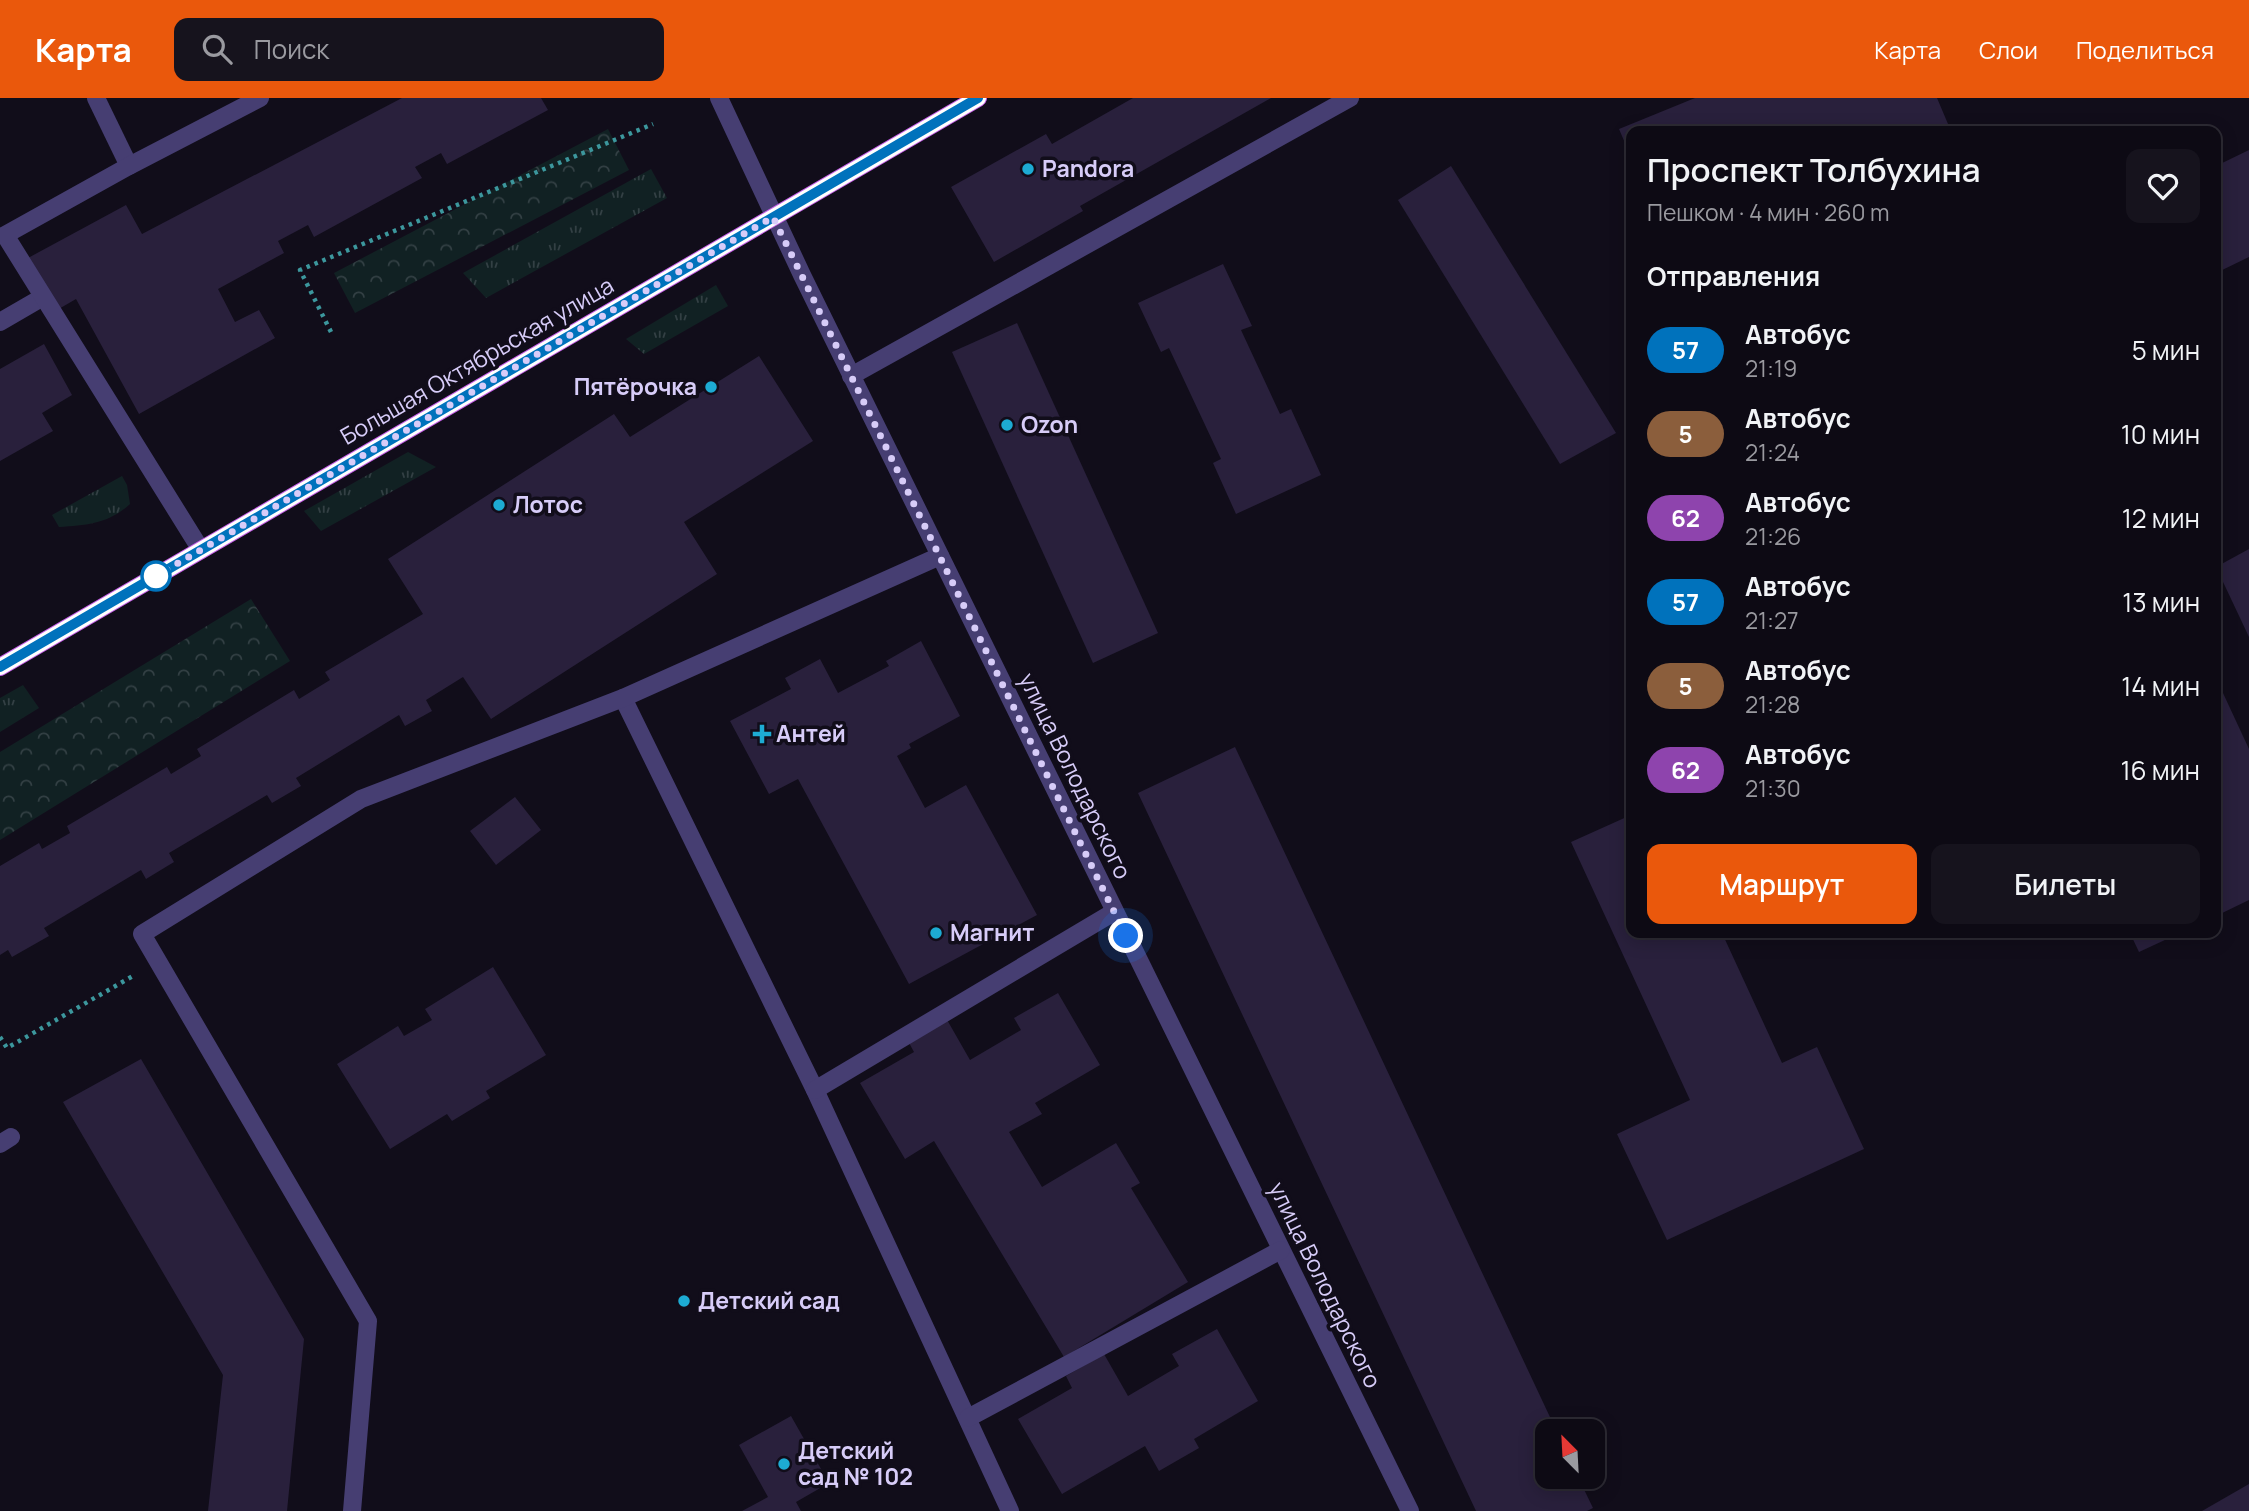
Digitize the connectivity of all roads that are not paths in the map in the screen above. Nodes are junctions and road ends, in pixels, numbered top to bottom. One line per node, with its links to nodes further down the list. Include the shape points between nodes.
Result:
1 (96, 98): 6 (street)
2 (260, 98): 6 (street)
3 (719, 98): 7 (street, улица Володарского)
4 (978, 98): 7 (main road, Большая Октябрьская улица)
5 (1350, 98): 11 (street)
6 (129, 166): 8 (street)
7 (773, 217): 11 (street, улица Володарского); 12 (main road, Большая Октябрьская улица)
8 (2, 231): 9 (street)
9 (43, 297): 10 (street); 12 (street)
10 (0, 323)
11 (851, 376): 13 (street, улица Володарского)
12 (201, 550): 14 (main road, Большая Октябрьская улица)
13 (940, 556): 15 (street); 16 (street, улица Володарского)
14 (0, 667)
15 (622, 698): 17 (street); 20 (street, via 361,799 142,934 368,1321)
16 (1114, 912): 17 (street); 18 (street, улица Володарского)
17 (815, 1090): 19 (street)
18 (1281, 1250): 19 (street); 22 (street, улица Володарского)
19 (968, 1418): 21 (street)
20 (352, 1511)
21 (1010, 1511)
22 (1410, 1511)

